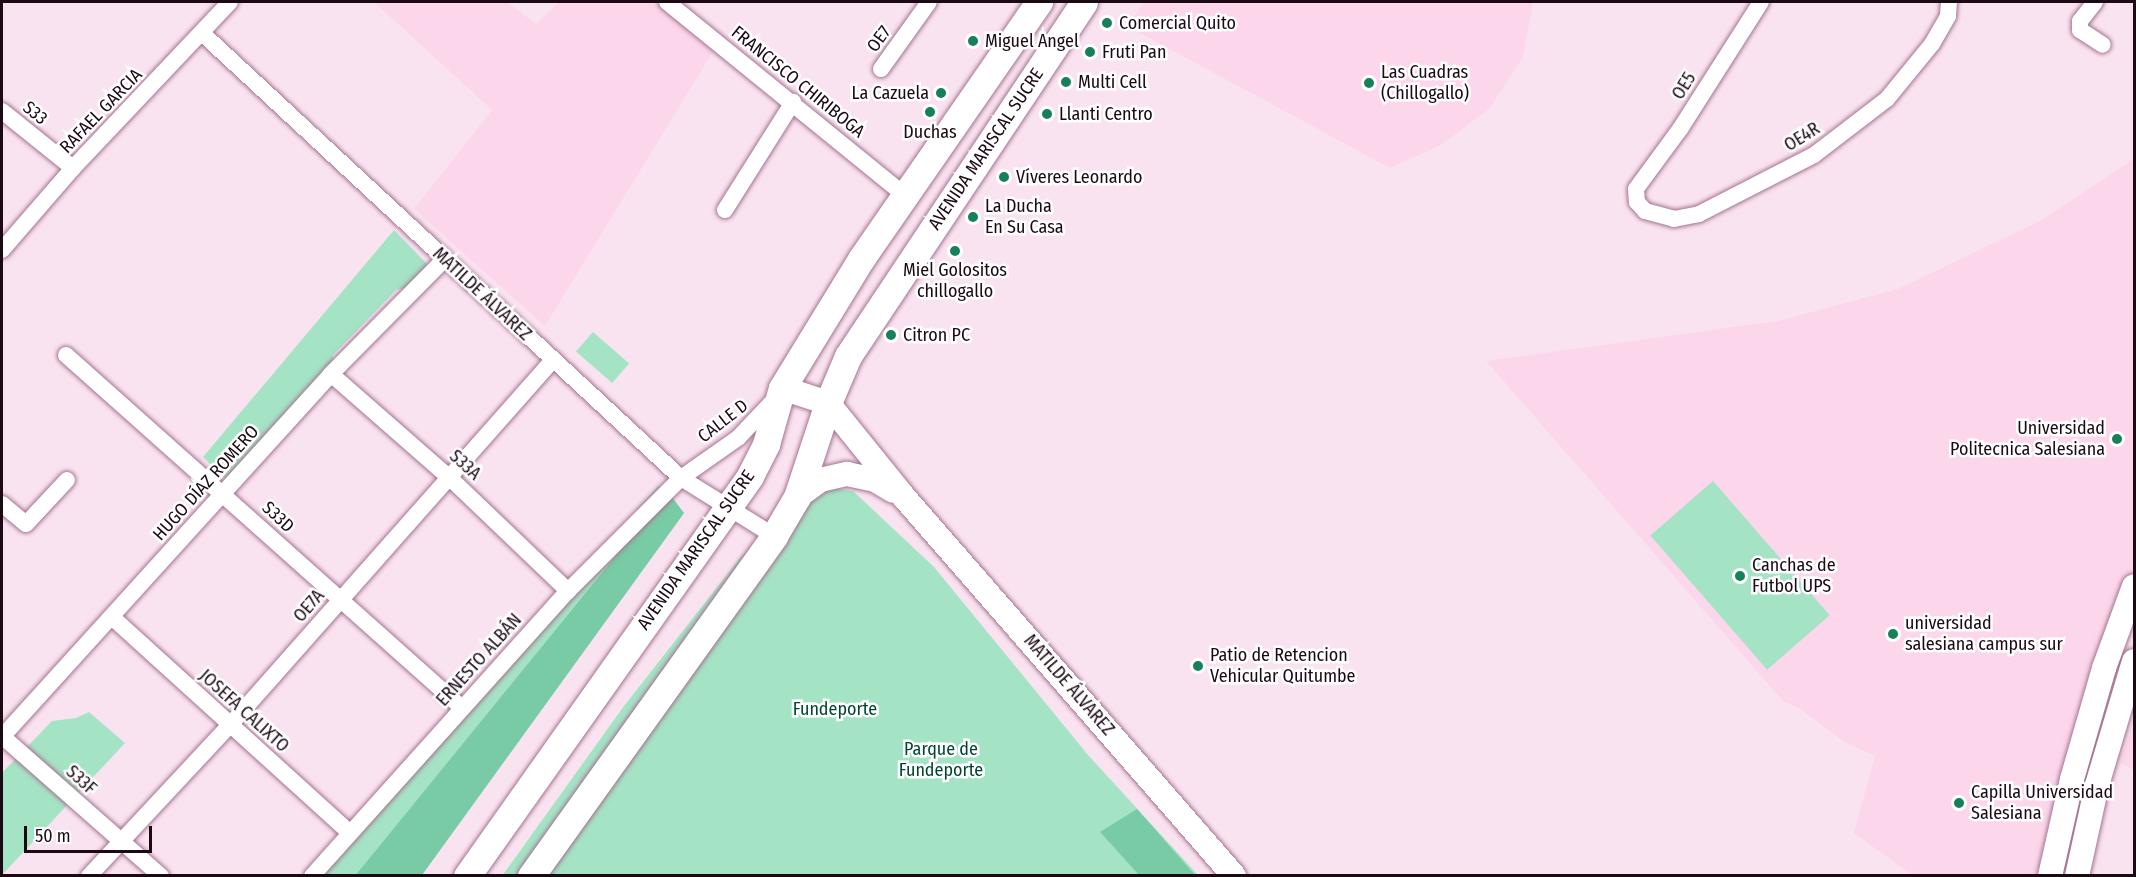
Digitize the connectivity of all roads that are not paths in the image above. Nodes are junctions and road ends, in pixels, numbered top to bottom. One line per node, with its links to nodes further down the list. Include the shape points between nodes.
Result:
1 (230, 2): 9 (street, RAFAEL GARCIA)
2 (668, 2): 12 (street, FRANCISCO CHIRIBOGA)
3 (929, 2): 11 (street, OE7)
4 (1039, 2): 16 (main road, AVENIDA MARISCAL SUCRE)
5 (1084, 2): 24 (main road, AVENIDA MARISCAL SUCRE, via 848,356)
6 (1761, 2): 15 (street, OE5, via 1680,129)
7 (1949, 2): 15 (street, OE4R, via 1948,16 1932,44 1887,99 1814,155 1699,213 1674,219 1645,211 1637,202)
8 (2095, 2): 10 (street, via 2080,21 2080,30)
9 (203, 34): 14 (street, RAFAEL GARCIA); 19 (street, MATILDE ÁLVAREZ)
10 (2103, 45)
11 (880, 69)
12 (793, 102): 16 (street, FRANCISCO CHIRIBOGA); 17 (street)
13 (2, 111): 14 (street, S33)
14 (73, 168): 18 (street, RAFAEL GARCIA)
15 (1636, 189)
16 (903, 194): 23 (main road, AVENIDA MARISCAL SUCRE)
17 (725, 210)
18 (2, 250)
19 (445, 259): 21 (street, MATILDE ÁLVAREZ); 22 (street, HUGO DÍAZ ROMERO)
20 (66, 356): 28 (street, S33D)
21 (553, 360): 25 (street, MATILDE ÁLVAREZ); 26 (street, OE7A)
22 (331, 374): 26 (street, S33A); 28 (street, HUGO DÍAZ ROMERO)
23 (782, 388): 24 (street); 25 (street, CALLE D, via 763,415 738,438); 32 (main road, AVENIDA MARISCAL SUCRE, via 766,444)
24 (828, 403): 29 (street, MATILDE ÁLVAREZ); 30 (main road, AVENIDA MARISCAL SUCRE)
25 (681, 478): 32 (street, MATILDE ÁLVAREZ); 35 (street, ERNESTO ALBÁN)
26 (452, 479): 35 (street, S33A); 36 (street, OE7A)
27 (67, 480): 31 (street, via 32,522 26,524)
28 (223, 492): 36 (street, S33D); 37 (street, HUGO DÍAZ ROMERO)
29 (903, 496): 30 (street, MATILDE ÁLVAREZ, via 875,480 847,474 820,480); 49 (street, MATILDE ÁLVAREZ)
30 (797, 497): 33 (main road, AVENIDA MARISCAL SUCRE)
31 (2, 504)
32 (728, 509): 33 (street, MATILDE ÁLVAREZ); 47 (main road, AVENIDA MARISCAL SUCRE)
33 (774, 536): 48 (main road, AVENIDA MARISCAL SUCRE)
34 (2134, 586): 50 (street, via 2075,768)
35 (568, 591): 39 (street, ERNESTO ALBÁN)
36 (339, 601): 39 (street, S33D); 40 (street, OE7A)
37 (112, 618): 40 (street, JOSEFA CALIXTO); 41 (street, HUGO DÍAZ ROMERO)
38 (2134, 661): 51 (street, via 2097,785)
39 (462, 708): 42 (street, ERNESTO ALBÁN)
40 (230, 725): 42 (street, JOSEFA CALIXTO); 43 (street, OE7A)
41 (2, 737): 43 (street, S33F)
42 (350, 833): 46 (street, ERNESTO ALBÁN)
43 (121, 841): 44 (street, OE7A); 45 (street, S33F)
44 (89, 876)
45 (161, 876)
46 (312, 876)
47 (467, 876)
48 (531, 876)
49 (1234, 876)
50 (2050, 876)
51 (2077, 876)

